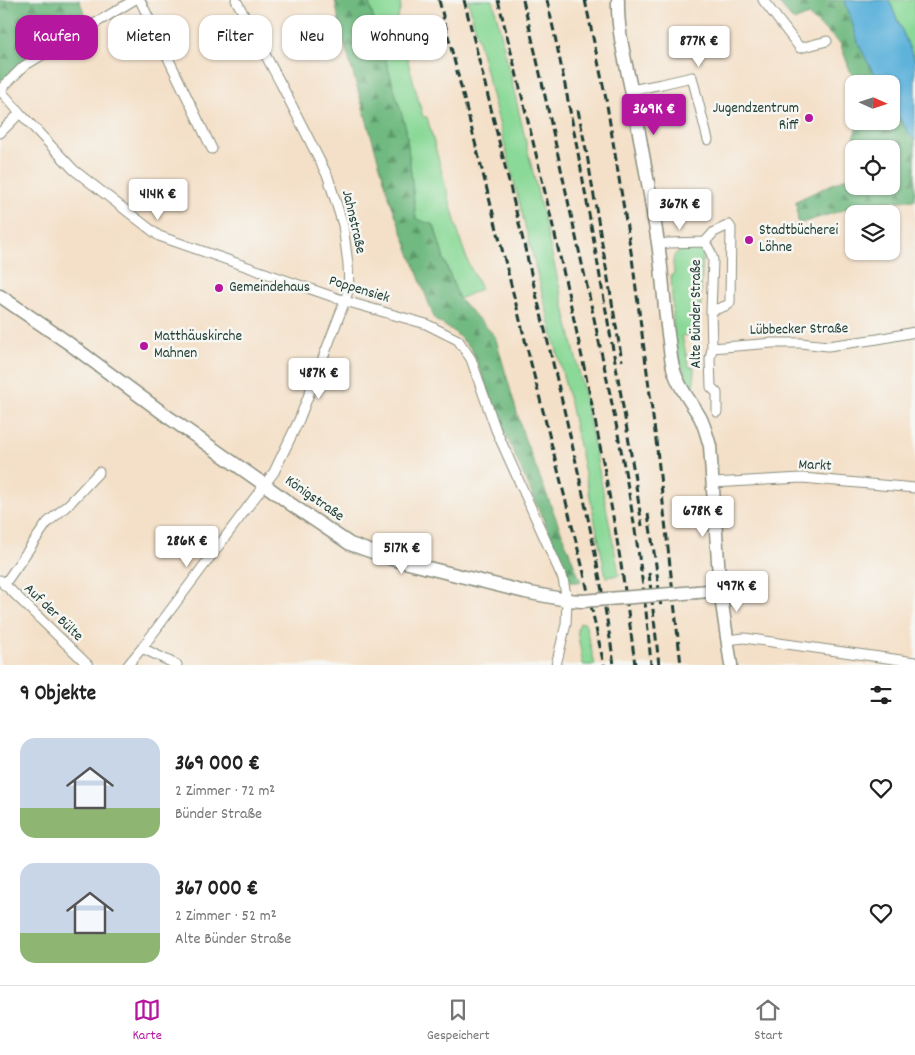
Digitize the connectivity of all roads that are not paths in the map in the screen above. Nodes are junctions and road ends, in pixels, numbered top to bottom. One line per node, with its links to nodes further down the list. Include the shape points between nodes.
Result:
1 (134, 0): 7 (street, via 24,66)
2 (140, 0): 12 (street)
3 (236, 0): 16 (street, Jahnstraße, via 328,177 343,225 347,254 349,288)
4 (618, 0): 8 (main road)
5 (763, 0): 6 (street, via 800,48)
6 (827, 41)
7 (0, 90): 9 (street, Poppensiek)
8 (631, 90): 11 (street, via 692,77); 14 (main road)
9 (20, 113): 10 (street); 16 (street, Poppensiek, via 74,170 159,236)
10 (0, 133)
11 (708, 140)
12 (212, 149)
13 (705, 242): 14 (street, Alte Bünder Straße); 17 (street, Alte Bünder Straße, via 713,260); 17 (street, Alte Bünder Straße, via 714,232 729,225 731,228 730,302)
14 (658, 244): 22 (main road, via 674,372 706,430)
15 (0, 296): 23 (main road, Königstraße)
16 (345, 301): 23 (street, Jahnstraße, via 298,420); 27 (street, Poppensiek, via 426,324 458,340 471,359 496,430 564,578)
17 (710, 311): 19 (street, Alte Bünder Straße)
18 (915, 332): 19 (street, Lübbecker Straße, via 828,346 772,343)
19 (712, 348): 20 (street, Alte Bünder Straße, via 711,387 717,393)
20 (717, 412)
21 (99, 472): 25 (street, via 47,523)
22 (713, 483): 24 (street, Markt, via 802,478); 26 (main road)
23 (265, 485): 27 (main road, Königstraße, via 350,544 392,559); 29 (street, Jahnstraße)
24 (915, 488)
25 (2, 583): 31 (street, Auf der Bülte)
26 (720, 590): 27 (main road, Königstraße, bridge); 28 (main road)
27 (567, 600): 34 (street, Poppensiek, via 566,624)
28 (727, 640): 30 (street, via 744,638); 35 (main road)
29 (142, 648): 32 (street, Jahnstraße); 33 (street)
30 (915, 662)
31 (88, 665)
32 (128, 665)
33 (177, 665)
34 (556, 665)
35 (731, 665)

